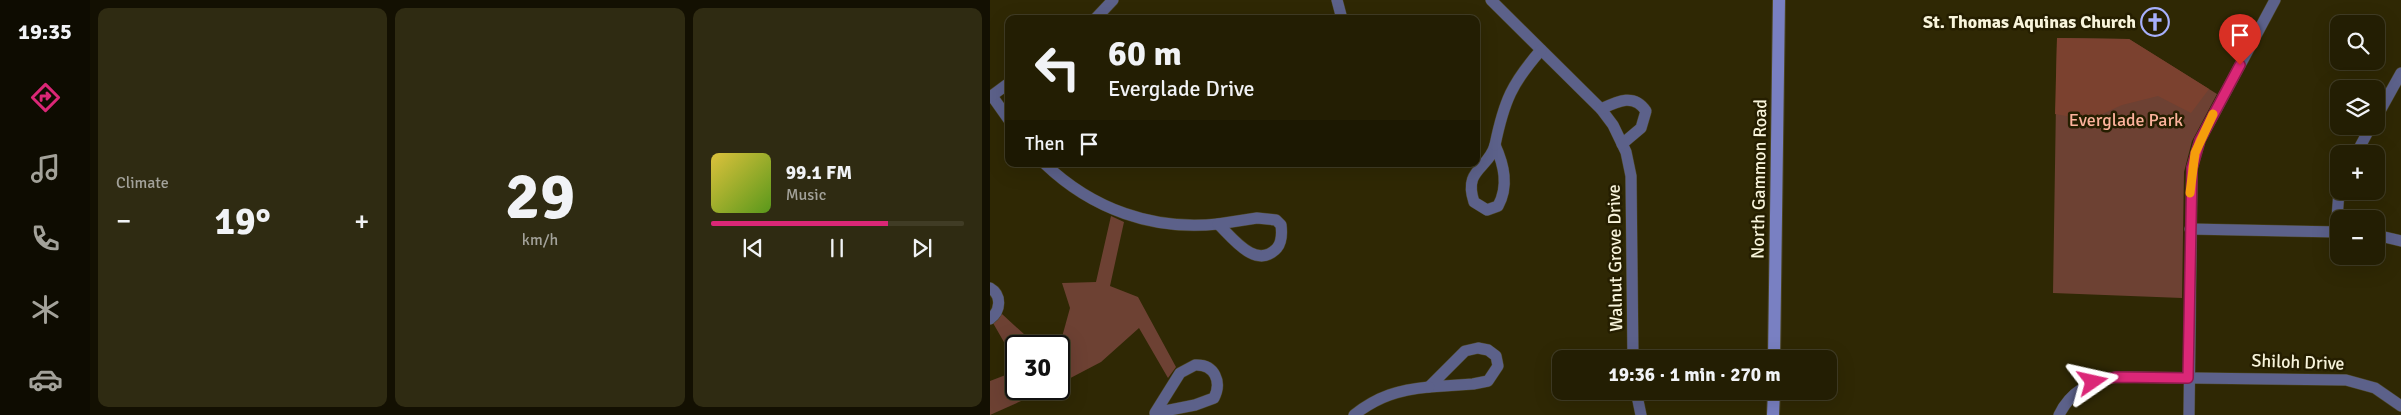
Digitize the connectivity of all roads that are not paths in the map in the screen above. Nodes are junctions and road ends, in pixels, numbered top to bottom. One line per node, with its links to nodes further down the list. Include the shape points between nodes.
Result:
1 (1113, 0): 6 (street)
2 (1338, 0): 7 (street)
3 (1491, 0): 8 (street, Walnut Grove Drive)
4 (1779, 0): 28 (main road, North Gammon Road)
5 (2275, 0): 21 (street, via 2200,140 2192,168)
6 (1100, 15)
7 (1341, 15)
8 (1541, 50): 13 (street, Walnut Grove Drive); 16 (street, via 1511,88)
9 (2401, 73): 12 (street)
10 (1005, 86): 11 (street)
11 (991, 97): 14 (street)
12 (2385, 102)
13 (1601, 109): 15 (street, Walnut Grove Drive); 15 (street, via 1625,99 1635,100 1646,111 1641,128)
14 (1005, 115)
15 (1622, 144): 27 (street, Walnut Grove Drive, via 1632,176)
16 (1495, 145): 18 (street); 19 (street, via 1506,185 1498,206 1487,210 1474,202 1470,186)
17 (1049, 167): 20 (street, via 1096,202 1135,218 1172,224)
18 (1480, 167)
19 (1480, 167)
20 (1218, 224): 20 (street, via 1245,251 1254,255 1265,255 1280,243 1282,231 1276,220 1257,218)
21 (2190, 229): 22 (street); 29 (street)
22 (2330, 232)
23 (2385, 237): 24 (street)
24 (2401, 241)
25 (990, 288): 26 (street, via 999,303)
26 (990, 319)
27 (1633, 350)
28 (1774, 350)
29 (2188, 378): 33 (street, Shiloh Drive, via 2346,380 2374,388); 38 (street, Shiloh Drive, via 2093,382 2078,391); 39 (street)
30 (1429, 387): 30 (street, via 1488,381 1498,366 1496,356 1478,348 1465,350); 35 (street, via 1392,392)
31 (1638, 400): 36 (street)
32 (1774, 400): 37 (main road)
33 (2401, 406)
34 (1152, 414): 34 (street, via 1214,398 1218,390 1216,375 1203,364 1188,368 1180,373)
35 (1354, 415)
36 (1641, 415)
37 (1773, 415)
38 (2059, 415)
39 (2189, 415)

